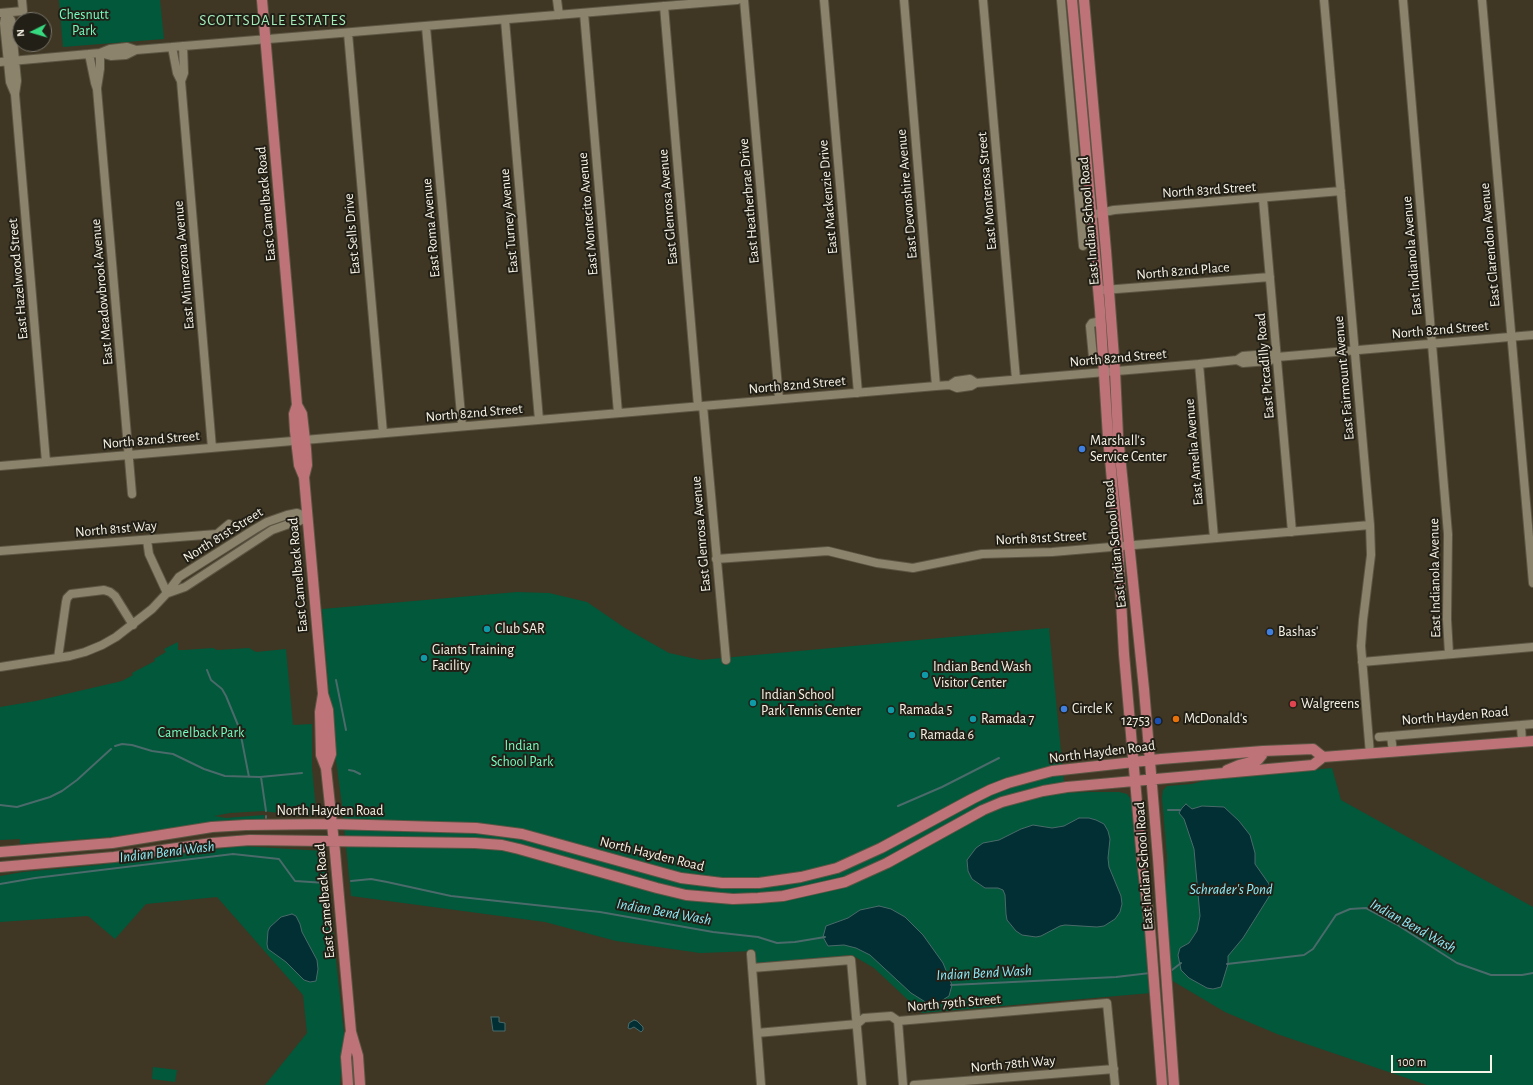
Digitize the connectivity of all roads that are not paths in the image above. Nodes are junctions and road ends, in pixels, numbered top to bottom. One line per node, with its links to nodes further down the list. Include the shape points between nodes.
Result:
1 (22, 0): 18 (street, via 23,11)
2 (262, 0): 24 (main road, East Camelback Road)
3 (557, 0): 20 (street)
4 (737, 0): 14 (street)
5 (744, 0): 53 (street, East Heatherbrae Drive)
6 (824, 0): 52 (street, East Mackenzie Drive)
7 (904, 0): 51 (street, East Devonshire Avenue)
8 (983, 0): 50 (street, East Monterosa Street)
9 (1062, 0): 17 (street, East Indian School Road)
10 (1084, 0): 34 (main road, East Indian School Road)
11 (1324, 0): 32 (street, East Fairmount Avenue)
12 (1403, 0): 43 (street, East Indianola Avenue)
13 (1482, 0): 42 (street, East Clarendon Avenue)
14 (695, 2): 16 (street)
15 (1073, 4): 17 (street, East Indian School Road); 35 (main road, East Indian School Road)
16 (664, 6): 19 (street); 54 (street, East Glenrosa Avenue)
17 (1062, 9): 36 (street, East Indian School Road)
18 (3, 13): 29 (street, East Hazelwood Street, via 9,36)
19 (584, 13): 20 (street); 55 (street, East Montecito Avenue)
20 (559, 15): 21 (street)
21 (504, 20): 22 (street); 56 (street, East Turney Avenue)
22 (426, 26): 23 (street); 57 (street, East Roma Avenue)
23 (348, 32): 24 (street); 58 (street, East Sells Drive)
24 (265, 39): 25 (street); 59 (main road, East Camelback Road, via 297,405 302,414)
25 (184, 46): 26 (street); 30 (street, East Minnezona Avenue, via 184,73)
26 (172, 47): 27 (street, via 136,50 126,55 112,56); 30 (street, East Minnezona Avenue)
27 (100, 53): 28 (street); 31 (street, East Meadowbrook Avenue)
28 (89, 54): 29 (street); 31 (street, East Meadowbrook Avenue)
29 (8, 61): 62 (street, East Hazelwood Street, via 17,81 15,94)
30 (181, 81): 60 (street, East Minnezona Avenue)
31 (97, 89): 61 (street, East Meadowbrook Avenue)
32 (1341, 191): 33 (street, North 83rd Street); 44 (street, East Fairmount Avenue)
33 (1263, 198): 34 (street, North 83rd Street); 38 (street, East Piccadilly Road)
34 (1103, 212): 35 (street, North 83rd Street); 39 (main road, East Indian School Road)
35 (1092, 215): 36 (street, North 83rd Street); 39 (main road, East Indian School Road)
36 (1080, 217): 37 (street, East Indian School Road)
37 (1083, 246)
38 (1270, 277): 39 (street, North 82nd Place); 46 (street, East Piccadilly Road)
39 (1104, 290): 40 (main road, East Indian School Road); 48 (main road, East Indian School Road)
40 (1101, 321): 45 (street, via 1090,326); 49 (main road, East Indian School Road)
41 (1533, 335): 42 (street, North 82nd Street)
42 (1511, 337): 43 (street, North 82nd Street); 75 (street, East Clarendon Avenue)
43 (1432, 344): 44 (street, North 82nd Street); 79 (street, East Indianola Avenue, via 1448,534)
44 (1355, 350): 46 (street, North 82nd Street); 67 (street, East Fairmount Avenue)
45 (1092, 357)
46 (1278, 357): 47 (street, North 82nd Street, via 1268,354 1243,356 1237,360); 68 (street, East Piccadilly Road)
47 (1199, 364): 48 (street, North 82nd Street); 69 (street, East Amelia Avenue)
48 (1115, 371): 49 (street, North 82nd Street); 71 (main road, East Indian School Road)
49 (1104, 372): 50 (street, North 82nd Street); 72 (main road, East Indian School Road)
50 (1016, 379): 51 (street, North 82nd Street, via 976,382 971,386 957,388 950,384)
51 (936, 386): 52 (street, North 82nd Street)
52 (858, 393): 53 (street, North 82nd Street)
53 (779, 399): 54 (street, North 82nd Street)
54 (701, 406): 55 (street, North 82nd Street); 74 (street, East Glenrosa Avenue)
55 (618, 413): 56 (street, North 82nd Street)
56 (539, 420): 57 (street, North 82nd Street)
57 (462, 426): 58 (street, North 82nd Street)
58 (383, 433): 59 (street, North 82nd Street)
59 (301, 440): 60 (street, North 82nd Street); 65 (main road, East Camelback Road, via 308,465 304,477)
60 (212, 448): 61 (street, North 82nd Street)
61 (129, 455): 62 (street, North 82nd Street); 64 (street, East Meadowbrook Avenue)
62 (46, 462): 63 (street, North 82nd Street)
63 (0, 466)
64 (132, 494)
65 (308, 516): 76 (street, North 81st Street, via 272,530 185,587); 99 (main road, East Camelback Road, via 323,694 328,710 331,754 326,768)
66 (229, 524): 70 (street, North 81st Way, via 217,534)
67 (1370, 525): 68 (street, North 81st Street); 82 (street, East Fairmount Avenue, via 1371,555 1363,620)
68 (1292, 532): 69 (street, North 81st Street)
69 (1214, 538): 71 (street, North 81st Street)
70 (146, 540): 73 (street, North 81st Way); 76 (street, via 149,554)
71 (1128, 545): 72 (street, North 81st Street); 94 (main road, East Indian School Road)
72 (1118, 546): 74 (street, North 81st Street, via 1038,554 982,554 913,568 877,563 828,551); 95 (main road, East Indian School Road)
73 (0, 551)
74 (716, 559): 81 (street, East Glenrosa Avenue)
75 (1533, 583)
76 (168, 593): 77 (street, North 81st Street)
77 (133, 625): 80 (street, North 81st Street, via 102,645); 80 (street, via 110,592 104,590 71,594 66,602)
78 (1533, 647): 79 (street)
79 (1449, 654): 82 (street)
80 (58, 658): 83 (street, North 81st Street)
81 (726, 660)
82 (1362, 662): 92 (street, East Fairmount Avenue)
83 (0, 666)
84 (1533, 724): 85 (street, North Hayden Road)
85 (1521, 725): 86 (street, North Hayden Road); 89 (street, North Hayden Road)
86 (1391, 736): 87 (street, North Hayden Road); 91 (street, North Hayden Road)
87 (1379, 737)
88 (1533, 741): 89 (main road, North Hayden Road)
89 (1522, 742): 91 (main road, North Hayden Road)
90 (1263, 751): 93 (main road, North Hayden Road, via 1313,749); 94 (main road, North Hayden Road); 96 (main road, via 1258,760)
91 (1393, 752): 92 (main road, North Hayden Road)
92 (1370, 754): 93 (main road, North Hayden Road)
93 (1323, 757): 96 (main road, North Hayden Road, via 1313,764)
94 (1150, 760): 95 (main road, North Hayden Road); 97 (main road, East Indian School Road)
95 (1134, 762): 98 (main road, East Indian School Road); 99 (main road, North Hayden Road, via 1058,770 1008,783 844,865 812,875 759,883 722,883 681,878 512,832 476,828)
96 (1216, 774): 97 (main road, North Hayden Road)
97 (1151, 779): 98 (main road, North Hayden Road); 118 (main road, East Indian School Road)
98 (1136, 781): 100 (main road, North Hayden Road, via 1067,786 1006,801 983,810 887,863 845,882 783,896 733,900 657,888 502,845); 117 (main road, East Indian School Road)
99 (332, 824): 100 (main road, East Camelback Road); 101 (main road, North Hayden Road, via 227,826 112,843)
100 (334, 841): 102 (main road, North Hayden Road, via 235,841 114,857); 107 (main road, East Camelback Road)
101 (0, 852)
102 (0, 867)
103 (751, 954): 104 (street)
104 (752, 968): 106 (street, via 851,960); 108 (street)
105 (898, 1021): 106 (street, North 79th Street, via 891,1016 864,1018); 109 (street, North 79th Street, via 1108,1003); 114 (street)
106 (857, 1024): 108 (street, North 79th Street); 113 (street)
107 (350, 1032): 110 (main road, East Camelback Road, via 346,1057); 111 (main road, East Camelback Road, via 358,1056)
108 (757, 1033): 112 (street)
109 (1114, 1069): 115 (street, North 78th Way); 116 (street)
110 (348, 1085)
111 (360, 1085)
112 (761, 1085)
113 (862, 1085)
114 (903, 1085)
115 (914, 1085)
116 (1115, 1085)
117 (1162, 1085)
118 (1174, 1085)

